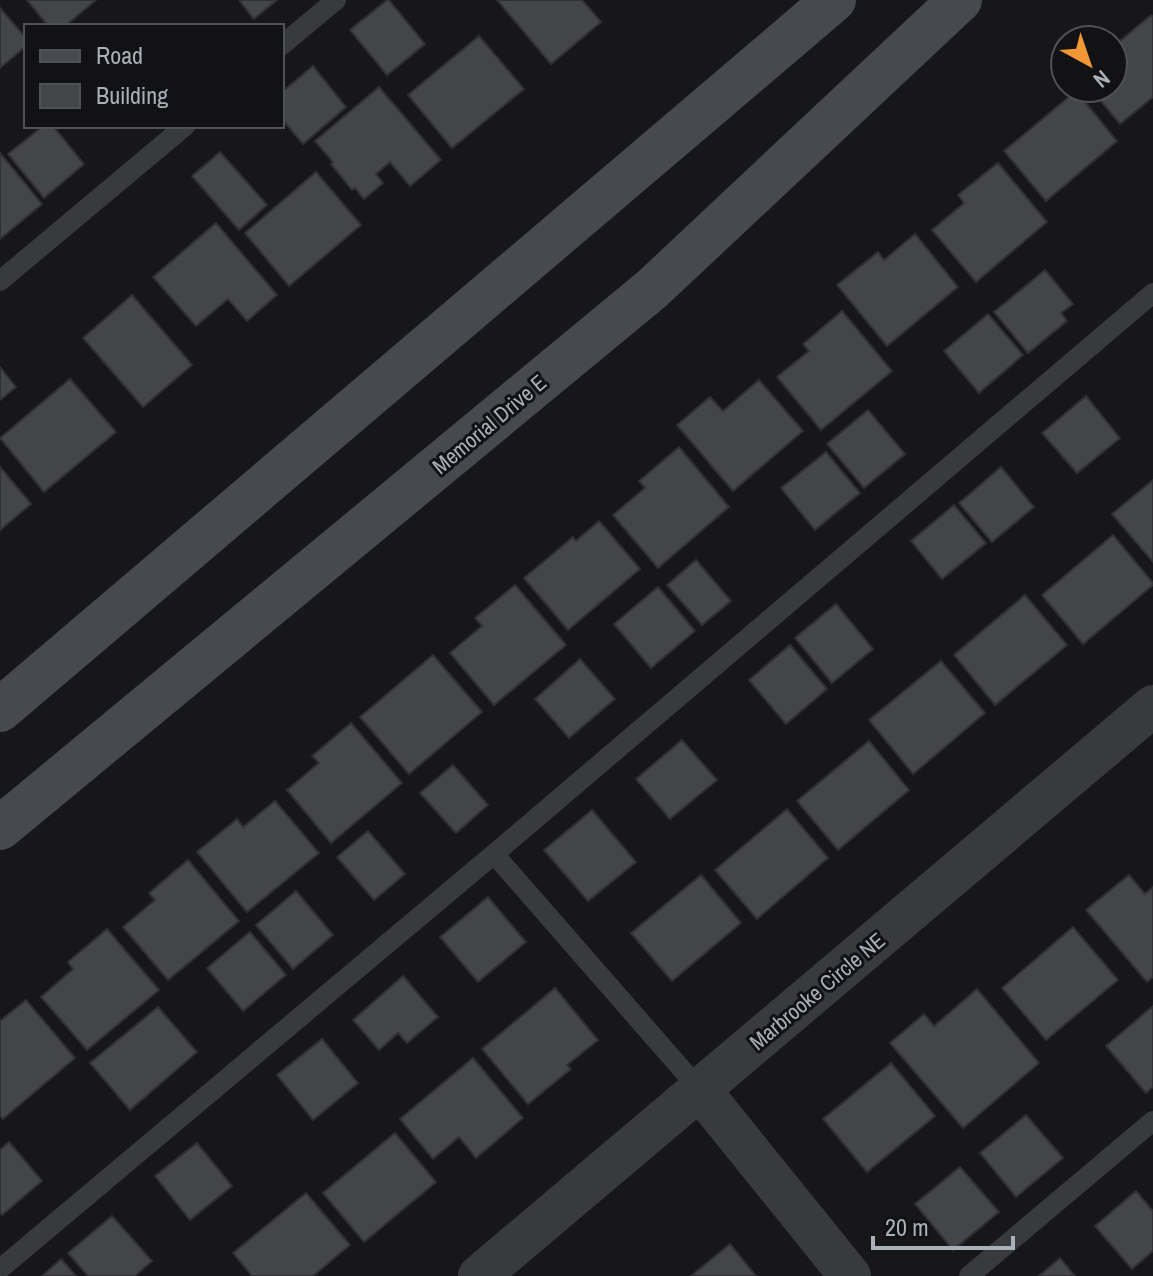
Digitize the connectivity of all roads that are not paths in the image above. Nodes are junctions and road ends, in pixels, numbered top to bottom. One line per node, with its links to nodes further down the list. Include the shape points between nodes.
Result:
1 (336, 0): 4 (lane)
2 (834, 0): 9 (main road)
3 (960, 0): 10 (main road, Memorial Drive E, via 652,289)
4 (284, 43)
5 (183, 128): 6 (lane)
6 (0, 281)
7 (1153, 293): 11 (lane)
8 (1153, 706): 12 (street, Marbrooke Circle NE)
9 (0, 710)
10 (0, 828)
11 (494, 854): 12 (lane); 14 (lane)
12 (700, 1090): 15 (street, Marbrooke Circle NE); 16 (street)
13 (1153, 1121): 17 (lane)
14 (0, 1269)
15 (479, 1276)
16 (850, 1276)
17 (969, 1276)

